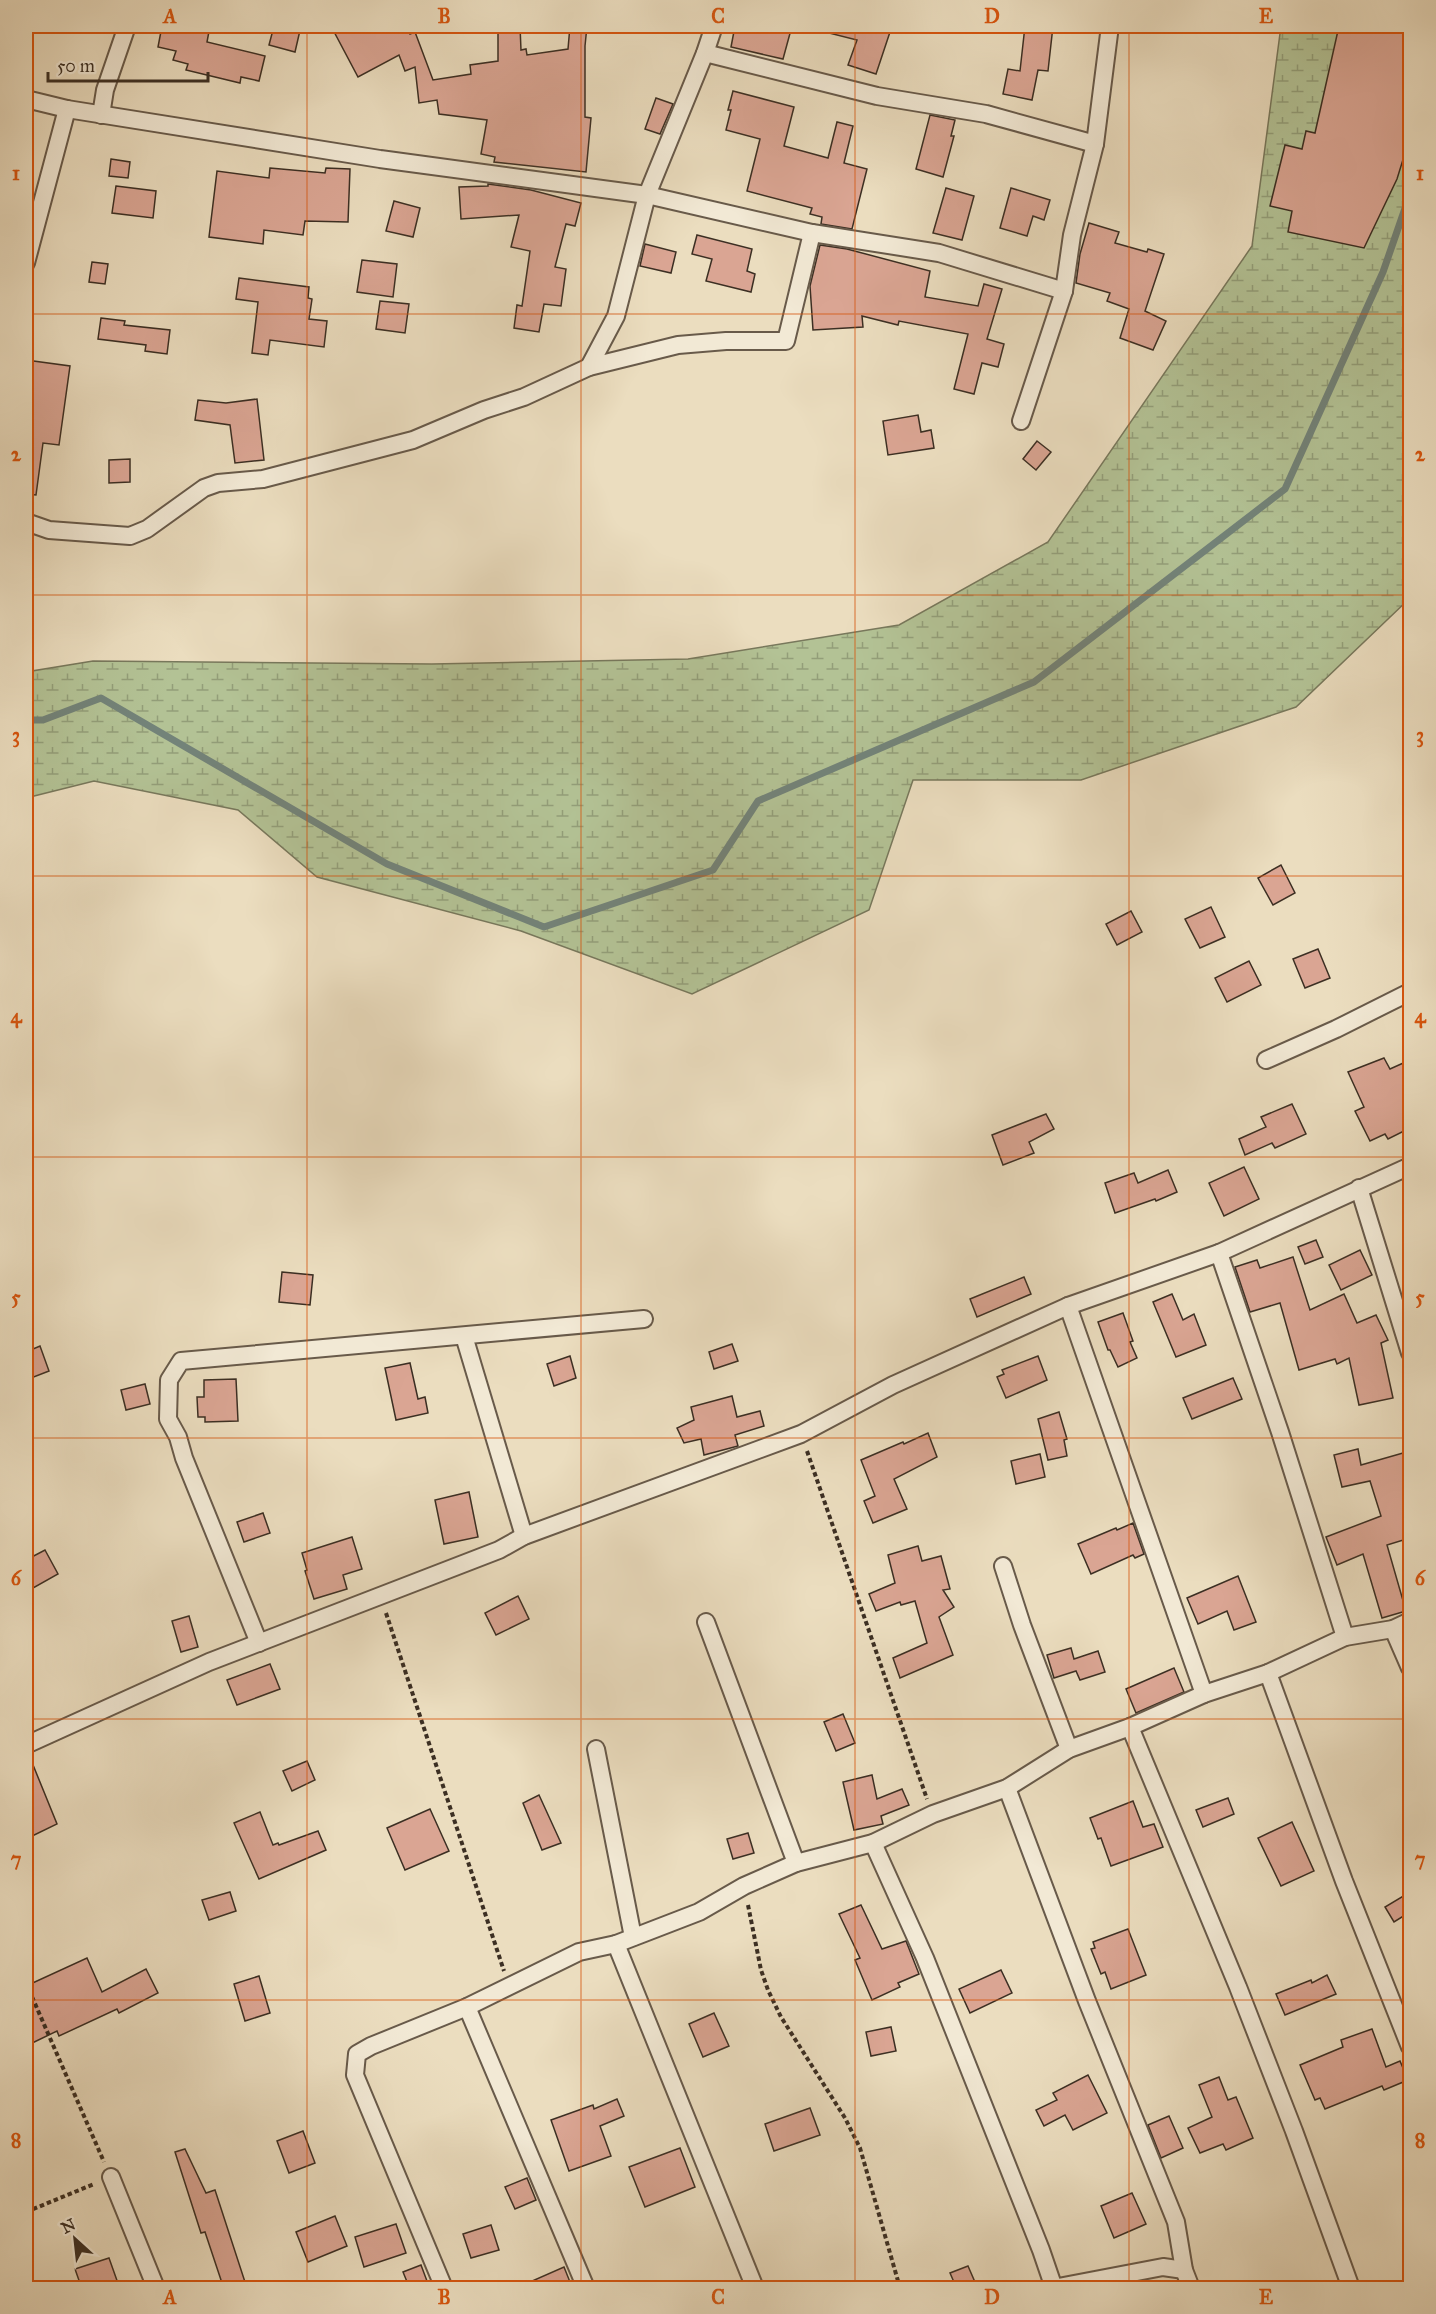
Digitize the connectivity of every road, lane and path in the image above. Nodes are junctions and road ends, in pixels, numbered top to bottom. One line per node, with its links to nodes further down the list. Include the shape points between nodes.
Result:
1 (127, 26): 7 (street, via 105,90)
2 (714, 26): 4 (street)
3 (1110, 26): 8 (street)
4 (705, 53): 8 (street, via 877,96 986,114); 9 (street)
5 (26, 99): 6 (street)
6 (67, 109): 7 (street); 11 (street)
7 (101, 115): 9 (street, via 380,159)
8 (1095, 144): 12 (street, via 1072,235)
9 (646, 195): 10 (street); 13 (street, via 615,316)
10 (812, 233): 12 (street, via 939,253); 13 (street, via 786,341 678,345)
11 (26, 263)
12 (1064, 291): 14 (street)
13 (590, 367): 15 (street, via 413,440 263,479 204,488 147,529 130,536 49,530)
14 (1021, 421)
15 (26, 522)
16 (1410, 992): 17 (street)
17 (1266, 1060)
18 (1410, 1166): 19 (street)
19 (1359, 1188): 20 (street); 24 (street)
20 (1219, 1252): 21 (street); 32 (street)
21 (1068, 1306): 25 (street, via 893,1385); 36 (street)
22 (644, 1319): 23 (street)
23 (464, 1336): 26 (street); 33 (street, via 181,1361 169,1380 168,1419)
24 (1410, 1353)
25 (801, 1434): 26 (street); 42 (path)
26 (524, 1536): 28 (street, via 499,1550)
27 (1003, 1566): 40 (street)
28 (380, 1596): 33 (street); 49 (path)
29 (1410, 1621): 31 (street)
30 (706, 1622): 44 (street)
31 (1393, 1629): 32 (street); 34 (street)
32 (1345, 1636): 35 (street)
33 (258, 1643): 38 (street)
34 (1410, 1668)
35 (1268, 1673): 36 (street); 51 (street)
36 (1204, 1694): 37 (street)
37 (1130, 1727): 40 (street); 62 (street, via 1255,2031)
38 (26, 1745)
39 (596, 1749): 46 (street)
40 (1069, 1749): 41 (street)
41 (1007, 1788): 42 (street); 54 (street, via 1176,2222)
42 (933, 1814): 43 (street)
43 (873, 1843): 44 (street); 55 (street, via 925,1958)
44 (796, 1863): 45 (street)
45 (744, 1886): 46 (street, via 699,1912); 60 (path, via 760,1970 782,2017 856,2139)
46 (633, 1937): 47 (street)
47 (616, 1944): 49 (street, via 579,1952); 59 (street)
48 (26, 1983): 52 (path)
49 (508, 1986): 50 (street)
50 (467, 2007): 57 (street, via 357,2054 355,2075); 58 (street)
51 (1410, 2047)
52 (111, 2177): 53 (path); 56 (street)
53 (26, 2212)
54 (1184, 2270): 55 (street, via 1163,2267); 61 (street)
55 (1053, 2288)
56 (156, 2289)
57 (444, 2289)
58 (586, 2289)
59 (755, 2289)
60 (900, 2289)
61 (1191, 2289)
62 (1351, 2289)

